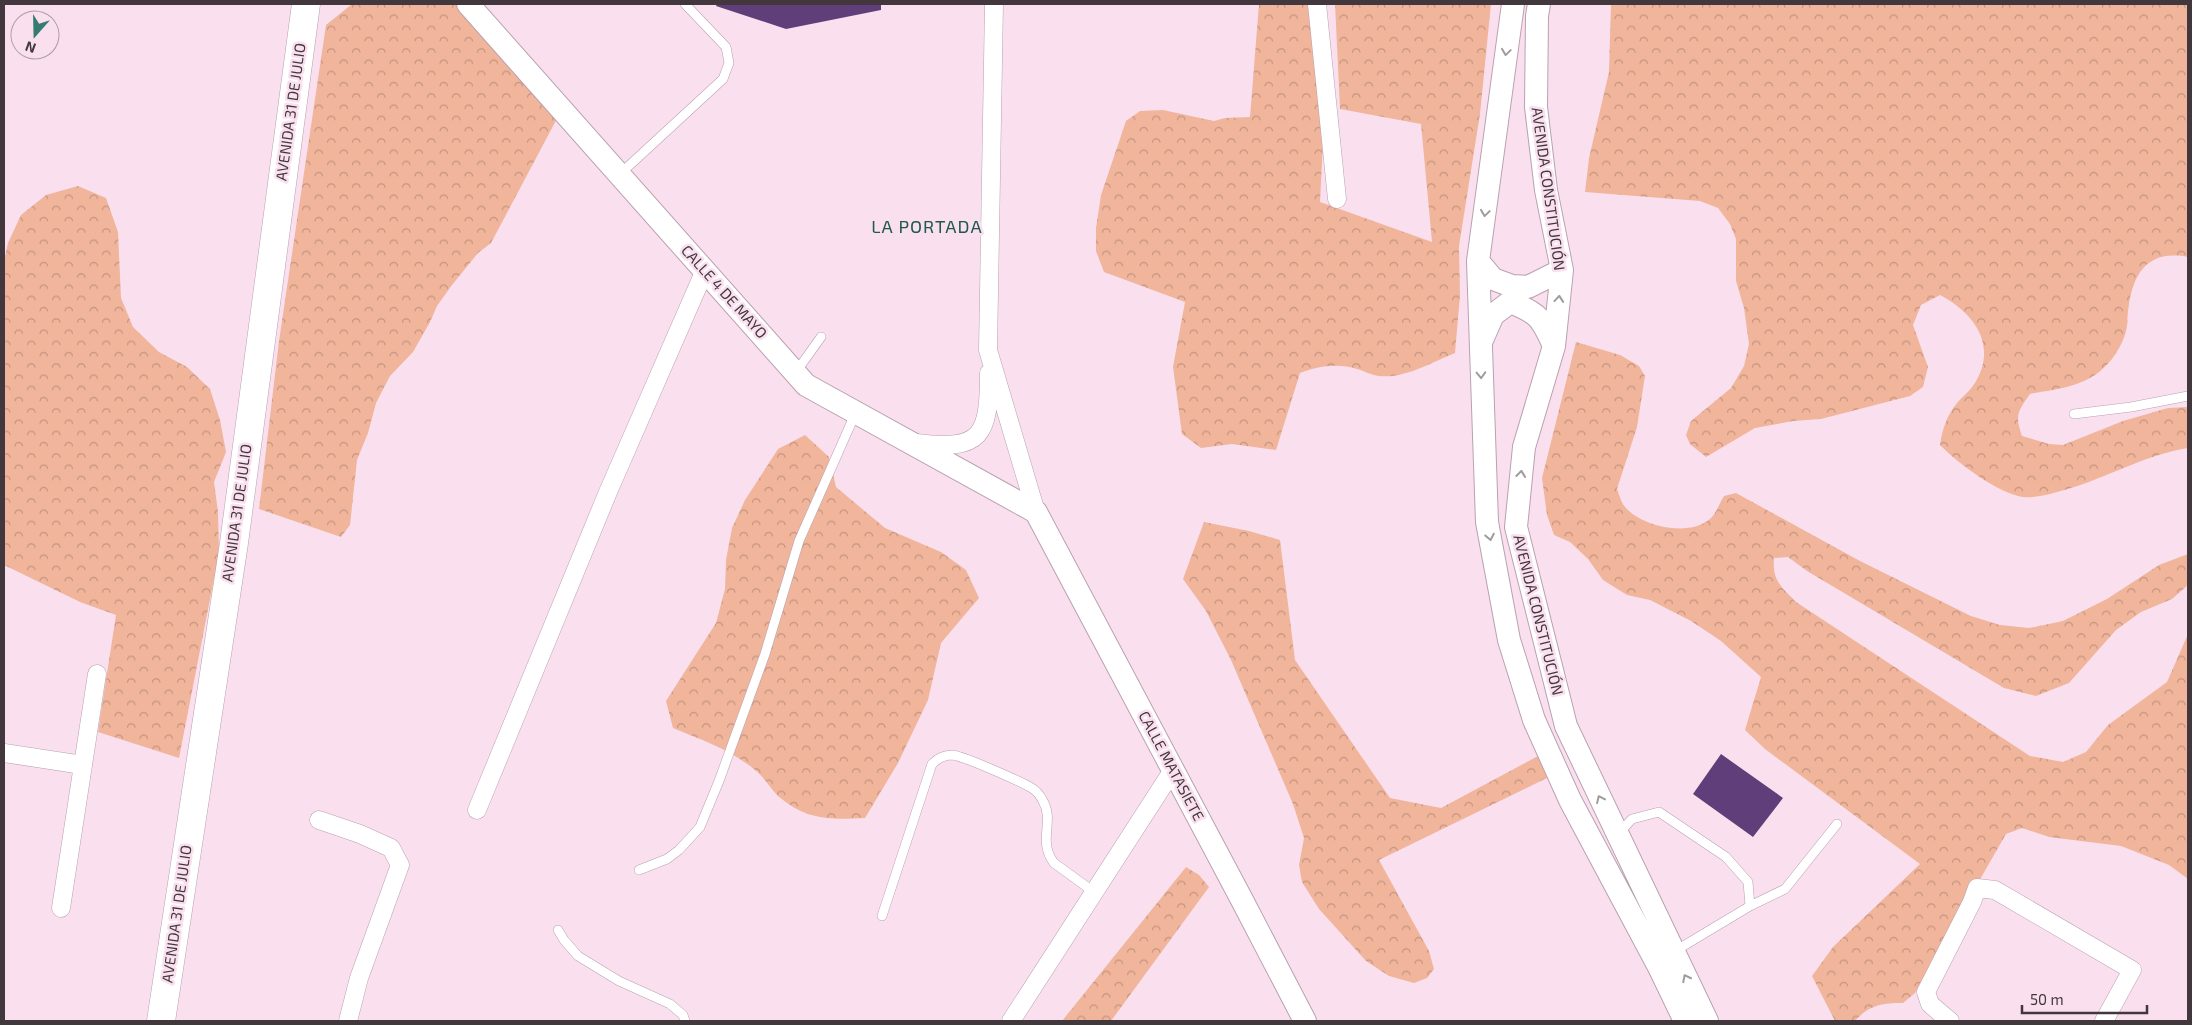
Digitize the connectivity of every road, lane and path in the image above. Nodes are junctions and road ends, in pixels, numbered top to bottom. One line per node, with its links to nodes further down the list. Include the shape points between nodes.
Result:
1 (306, 4): 38 (main road, AVENIDA 31 DE JULIO, via 234,544)
2 (468, 4): 8 (street, CALLE 4 DE MAYO)
3 (685, 4): 8 (lane, via 726,47 729,63 723,79)
4 (994, 4): 16 (street)
5 (1317, 4): 9 (street)
6 (1513, 4): 10 (street, AVENIDA CONSTITUCIÓN, one-way to 10)
7 (1539, 4): 12 (street, AVENIDA CONSTITUCIÓN, via 1536,107 1546,190)
8 (620, 174): 11 (street, CALLE 4 DE MAYO)
9 (1337, 200)
10 (1478, 260): 12 (street, via 1493,279 1512,286 1528,287); 14 (street, AVENIDA CONSTITUCIÓN)
11 (704, 270): 17 (street, CALLE 4 DE MAYO); 27 (street)
12 (1562, 270): 15 (street, AVENIDA CONSTITUCIÓN, one-way to 12)
13 (821, 338): 17 (lane)
14 (1480, 345): 15 (street, via 1493,315 1510,302 1528,309 1542,320); 43 (street, AVENIDA CONSTITUCIÓN, one-way to 43, via 1487,522 1509,640 1534,720 1570,800)
15 (1554, 346): 30 (street, AVENIDA CONSTITUCIÓN, one-way to 15, via 1566,726 1516,527 1524,447)
16 (988, 350): 21 (street, via 989,405 985,424 973,438 962,444); 22 (street)
17 (796, 372): 19 (street, CALLE 4 DE MAYO, via 806,384)
18 (2188, 396): 20 (lane, via 2131,408)
19 (856, 412): 21 (street, CALLE 4 DE MAYO); 31 (lane, via 800,541 765,654 700,827 679,850 654,866)
20 (2074, 414)
21 (912, 443): 22 (street, CALLE 4 DE MAYO)
22 (1036, 512): 26 (street, CALLE MATASIETE)
23 (98, 674): 25 (street)
24 (4, 752): 25 (street)
25 (83, 765): 34 (street)
26 (1174, 770): 32 (street); 42 (street, CALLE MATASIETE)
27 (477, 810)
28 (320, 820): 39 (street, via 390,848 400,864 359,978)
29 (1837, 824): 33 (lane, via 1785,889)
30 (1617, 835): 33 (lane, via 1632,819 1659,812 1726,857 1748,882); 37 (street, AVENIDA CONSTITUCIÓN)
31 (639, 870)
32 (1094, 892): 35 (lane, via 1049,857 1045,842 1048,818 1038,793 958,756 945,756 932,764); 41 (street)
33 (1750, 906): 37 (lane)
34 (61, 908)
35 (882, 916)
36 (558, 930): 40 (lane, via 578,956 619,981 670,1004)
37 (1673, 952): 44 (street, AVENIDA CONSTITUCIÓN, one-way to 37)
38 (161, 1021)
39 (348, 1021)
40 (685, 1021)
41 (1011, 1021)
42 (1305, 1021)
43 (1685, 1021)
44 (1707, 1021)
45 (1950, 1021): 46 (street, via 1930,1004 1926,992 1977,888 1994,890 2132,970)
46 (2104, 1021)

